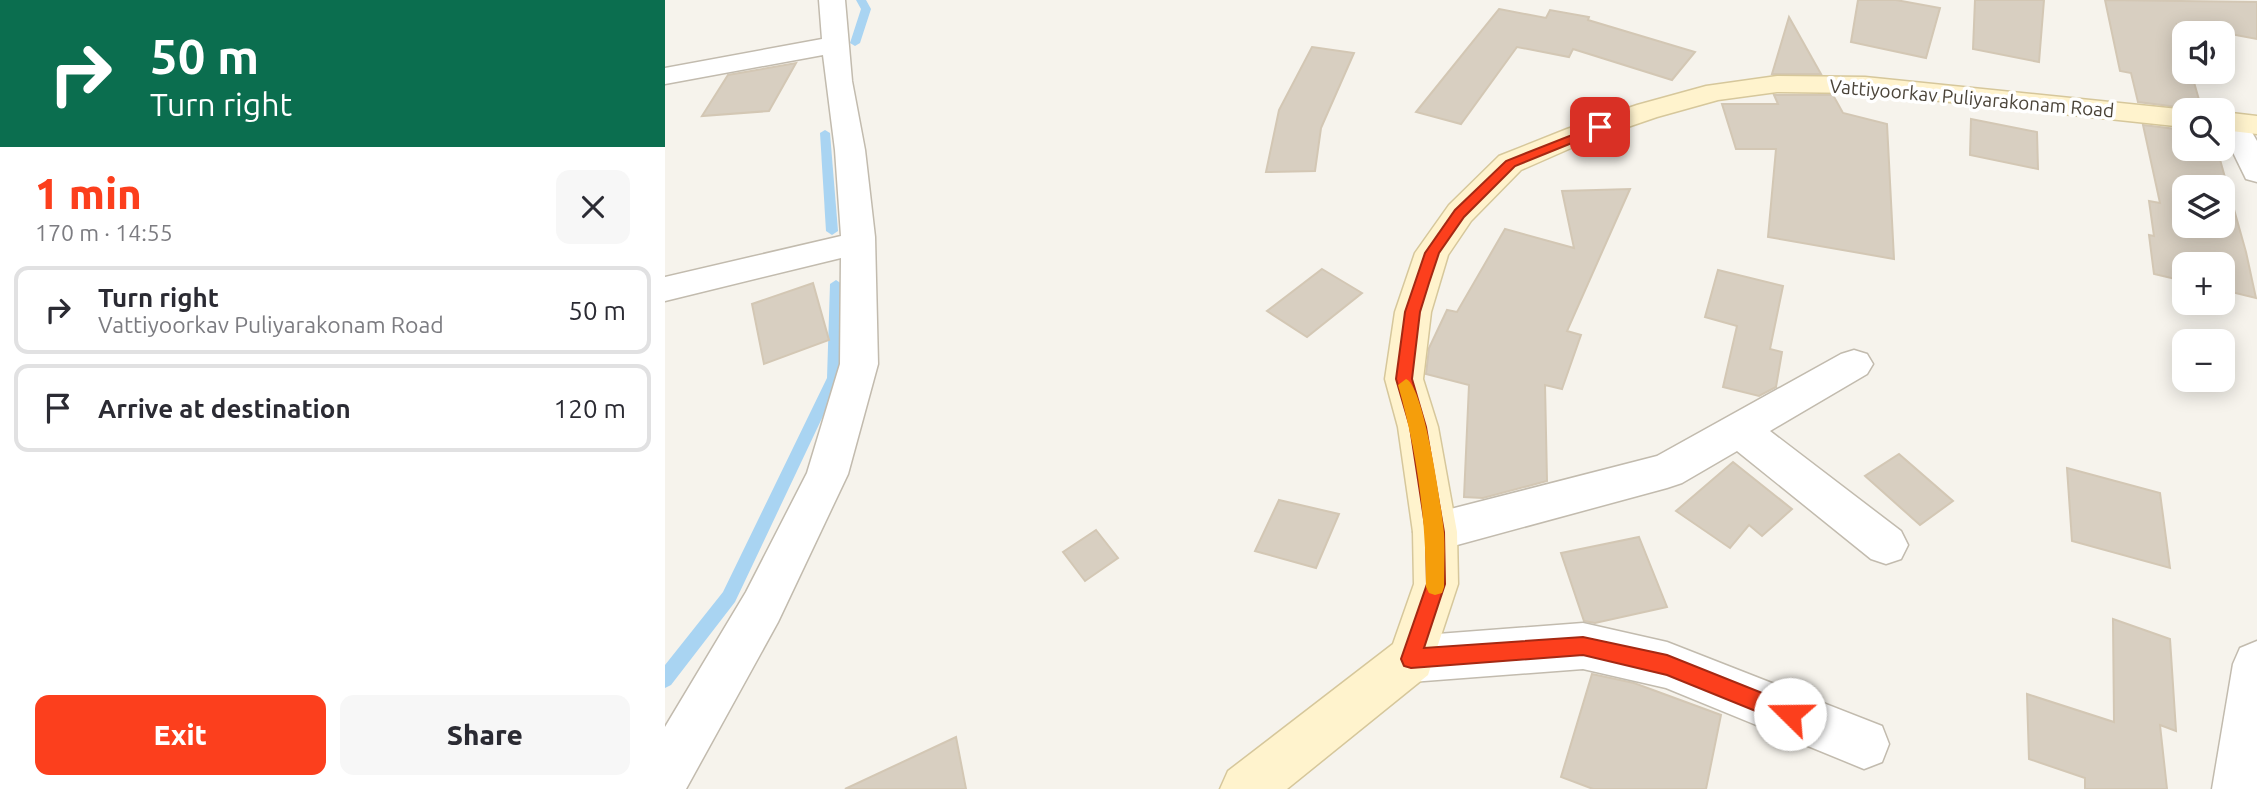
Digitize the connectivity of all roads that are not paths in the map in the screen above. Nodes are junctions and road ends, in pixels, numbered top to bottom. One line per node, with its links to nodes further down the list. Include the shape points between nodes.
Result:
1 (832, 0): 2 (street)
2 (835, 45): 3 (street); 7 (street)
3 (665, 76)
4 (2172, 117): 11 (main road, Vattiyoorkav Puliyarakonam Road, via 1865,85 1777,84 1716,92 1647,111 1510,163 1460,214 1432,253 1413,312 1404,379 1418,427)
5 (2238, 123): 6 (street)
6 (2257, 172)
7 (857, 243): 8 (street); 16 (street, via 859,364 827,474 762,607)
8 (665, 289)
9 (1854, 364): 10 (street)
10 (1739, 430): 11 (street, via 1667,471); 12 (street)
11 (1435, 532): 13 (main road, Vattiyoorkav Puliyarakonam Road, via 1436,584)
12 (1887, 545)
13 (1411, 659): 15 (street, via 1583,646 1667,665); 17 (main road)
14 (2257, 664): 18 (street)
15 (1864, 744)
16 (665, 775)
17 (1245, 789)
18 (2238, 789)

